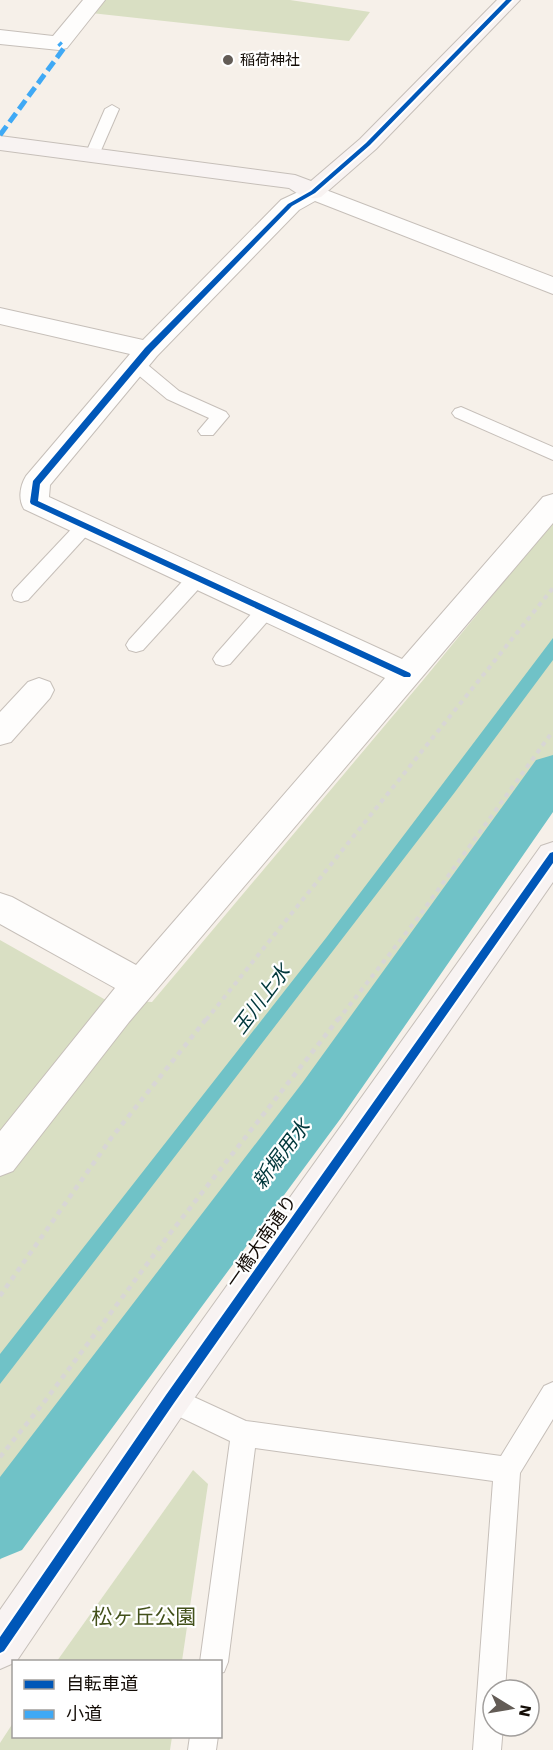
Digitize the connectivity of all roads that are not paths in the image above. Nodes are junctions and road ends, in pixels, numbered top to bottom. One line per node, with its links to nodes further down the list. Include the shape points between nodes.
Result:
1 (94, 0): 3 (street, via 59,43)
2 (509, 0): 7 (street, via 368,144)
3 (0, 37)
4 (112, 109): 6 (lane)
5 (0, 143): 6 (street)
6 (92, 155): 7 (street, via 295,182)
7 (313, 192): 8 (street); 10 (street, via 290,206)
8 (553, 286)
9 (0, 316): 10 (street)
10 (143, 358): 12 (lane, via 173,395 220,416); 15 (street, via 36,483 34,502)
11 (461, 413): 13 (lane)
12 (207, 431)
13 (553, 454)
14 (553, 504): 21 (street)
15 (86, 526): 16 (street); 17 (lane)
16 (197, 578): 18 (street); 19 (lane)
17 (21, 595)
18 (266, 610): 20 (lane); 21 (street)
19 (136, 645)
20 (224, 659)
21 (407, 675): 26 (street)
22 (39, 690): 23 (street)
23 (0, 733)
24 (553, 856): 29 (street, 一橋大南通り)
25 (0, 907): 26 (street)
26 (141, 985): 27 (street)
27 (0, 1159)
28 (553, 1395): 31 (lane)
29 (170, 1399): 30 (lane); 32 (street, 一橋大南通り)
30 (244, 1434): 31 (lane); 33 (lane)
31 (507, 1470): 34 (lane)
32 (0, 1647)
33 (214, 1660)
34 (487, 1750)

